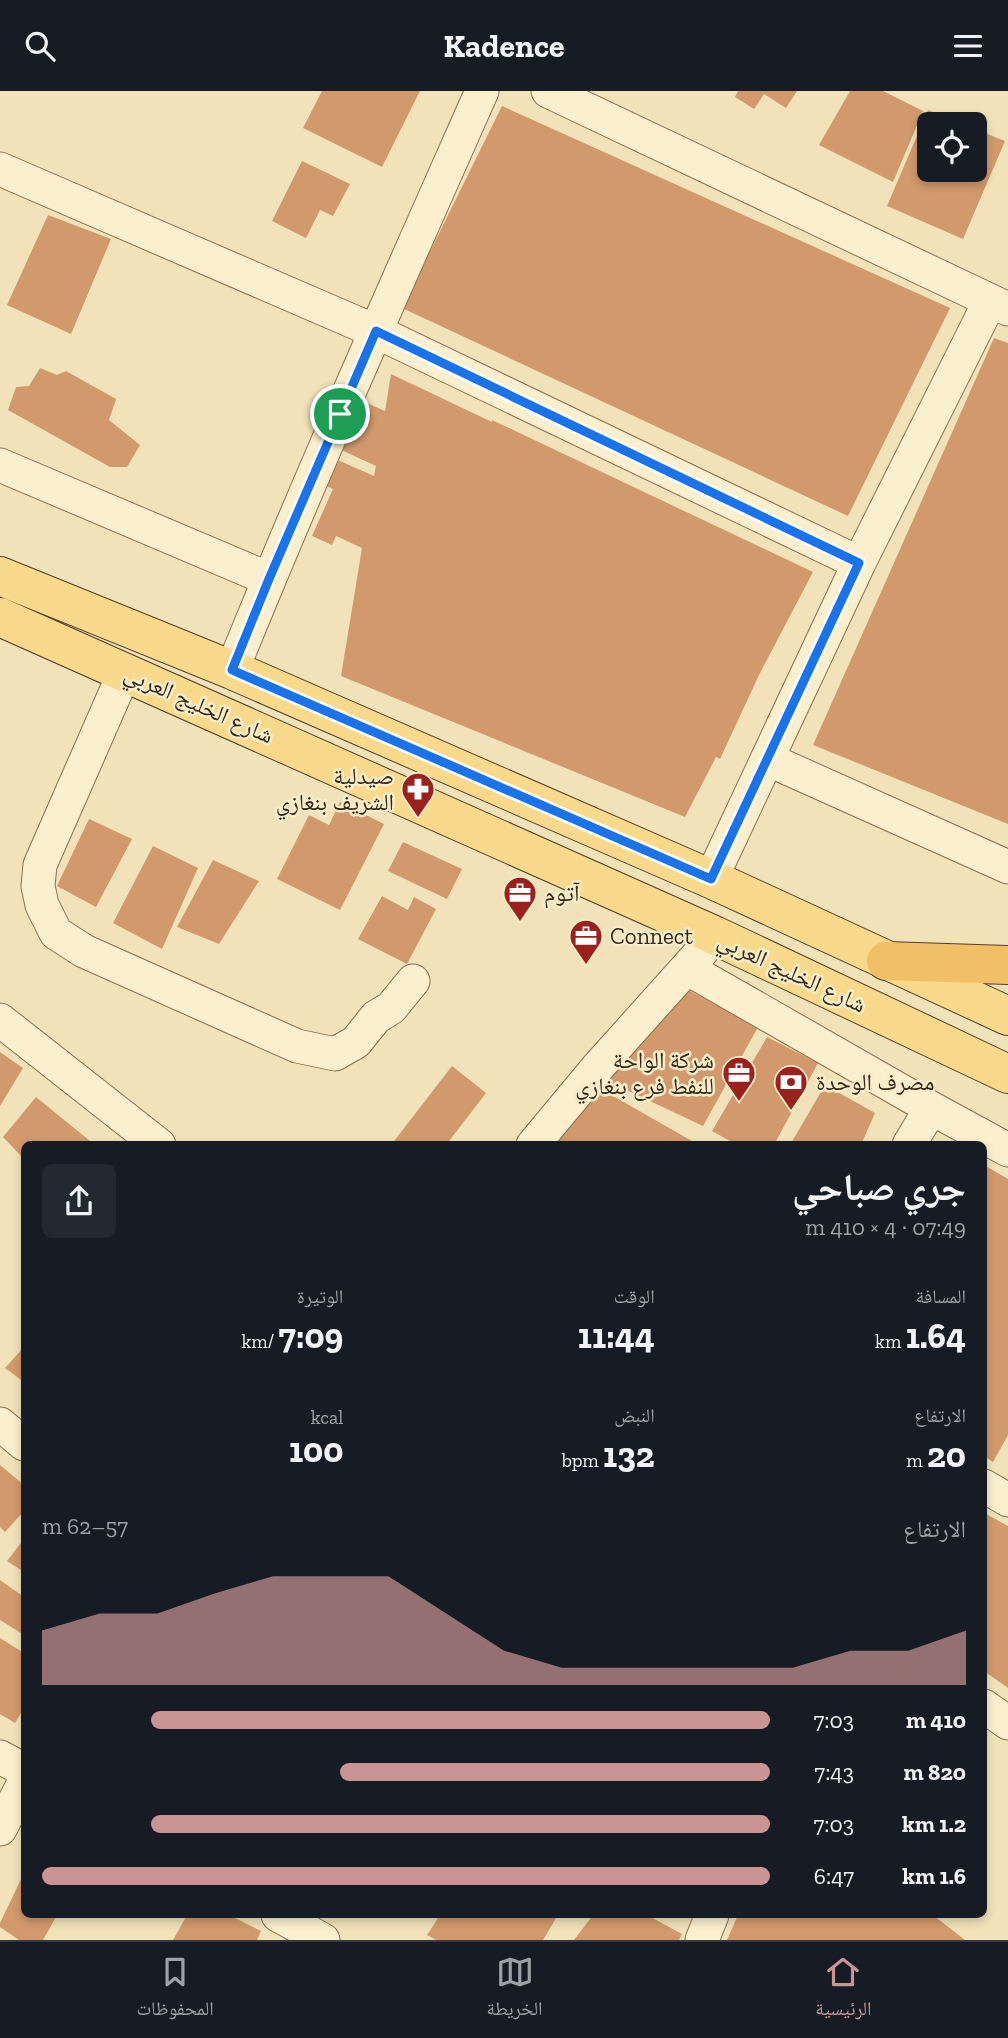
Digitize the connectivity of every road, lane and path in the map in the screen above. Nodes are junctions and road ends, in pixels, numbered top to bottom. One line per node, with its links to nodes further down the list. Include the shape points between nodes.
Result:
1 (482, 91): 5 (street)
2 (548, 91): 4 (street)
3 (0, 169): 5 (street)
4 (999, 305): 7 (street)
5 (376, 331): 7 (street); 9 (street)
6 (0, 465): 9 (street)
7 (859, 563): 13 (street)
8 (0, 576): 11 (main road, شارع الخليج العربي)
9 (269, 579): 11 (street)
10 (0, 617): 12 (main road, شارع الخليج العربي)
11 (232, 670): 15 (main road, شارع الخليج العربي)
12 (125, 671): 16 (main road, شارع الخليج العربي); 20 (street, via 40,865 42,905 56,933 84,951 297,1047 335,1054 356,1042)
13 (767, 759): 14 (street); 15 (street)
14 (1008, 867)
15 (711, 879): 17 (main road, شارع الخليج العربي)
16 (714, 935): 19 (street); 23 (main road, شارع الخليج العربي)
17 (886, 961): 18 (highway); 21 (main road, شارع الخليج العربي)
18 (1008, 965)
19 (688, 969): 24 (street); 26 (street)
20 (413, 981)
21 (1008, 1016)
22 (0, 1020): 25 (street)
23 (1008, 1074)
24 (931, 1108): 27 (street); 28 (street)
25 (154, 1141)
26 (536, 1141)
27 (911, 1141)
28 (1008, 1150)
29 (0, 1424): 30 (street)
30 (21, 1442)
31 (987, 1708): 32 (street)
32 (1008, 1723)
33 (0, 1756): 34 (street)
34 (21, 1768)
35 (21, 1789): 36 (street)
36 (0, 1829)
37 (283, 1918): 39 (street)
38 (711, 1918): 40 (street)
39 (312, 1937)
40 (702, 1940)

